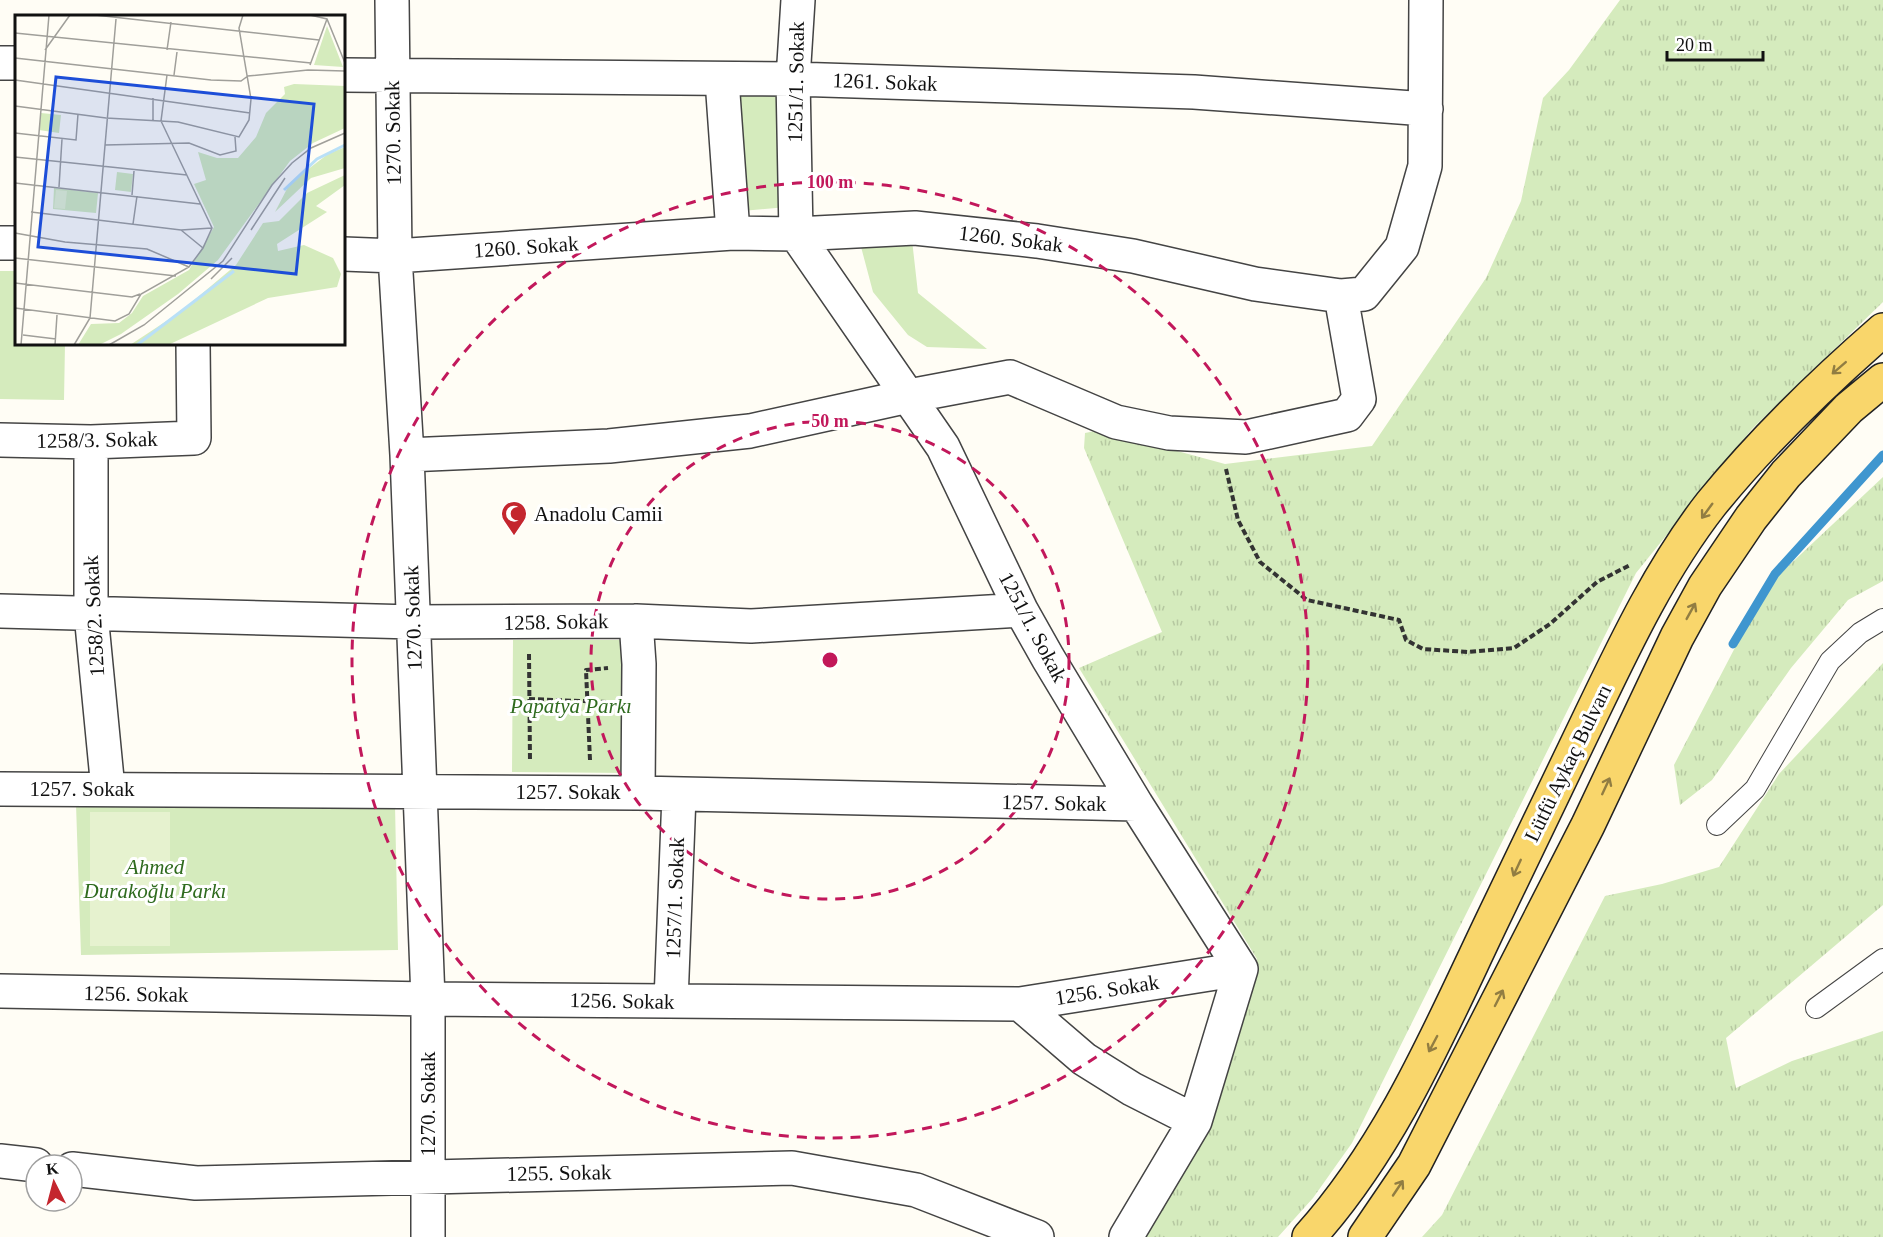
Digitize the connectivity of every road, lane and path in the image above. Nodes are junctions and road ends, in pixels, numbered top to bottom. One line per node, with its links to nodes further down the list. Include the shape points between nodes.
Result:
1 (392, 0): 5 (street, 1270. Sokak)
2 (798, 0): 6 (street, 1251/1. Sokak)
3 (1426, 0): 8 (street, 1260. Sokak)
4 (345, 75): 5 (street, 1261. Sokak)
5 (392, 77): 7 (street, 1261. Sokak); 12 (street, 1270. Sokak)
6 (793, 79): 7 (street, 1261. Sokak); 8 (street, 1261. Sokak, via 1194,92); 10 (street, 1251/1. Sokak)
7 (722, 80): 9 (street)
8 (1426, 109): 13 (street, 1260. Sokak, via 1425,166 1402,247 1364,294)
9 (733, 233): 10 (street, 1260. Sokak); 12 (street, 1260. Sokak)
10 (796, 234): 13 (street, 1260. Sokak, via 915,228 1037,241 1133,256 1255,284); 17 (street, 1251/1. Sokak)
11 (345, 254): 12 (street, 1260. Sokak)
12 (395, 256): 21 (street, 1270. Sokak)
13 (1341, 296): 18 (street, via 1359,399 1347,415)
14 (1883, 330): 22 (main road, Lütfü Aykaç Bulvarı, one-way to 22, via 1820,385 1766,442 1710,505)
15 (193, 345): 20 (street, 1258/3. Sokak, via 194,438)
16 (1883, 380): 43 (main road, Lütfü Aykaç Bulvarı, one-way to 16, via 1705,586 1786,474 1849,408)
17 (909, 396): 18 (street, via 1010,377 1116,422 1169,433); 21 (street, via 750,430 609,446); 23 (street, 1251/1. Sokak, via 943,447)
18 (1246, 436): 22 (path, via 1225,464 1239,520 1260,562 1307,600 1399,620 1406,640 1423,649 1468,652 1514,648 1550,624 1597,582 1650,553)
19 (0, 440): 20 (street, 1258/3. Sokak)
20 (91, 442): 25 (street, 1258/2. Sokak)
21 (407, 455): 28 (street, 1270. Sokak)
22 (1675, 556): 42 (main road, Lütfü Aykaç Bulvarı, via 1642,613)
23 (1021, 610): 27 (street, 1258. Sokak, via 751,626); 41 (street, 1251/1. Sokak)
24 (0, 611): 25 (street, 1258. Sokak)
25 (91, 614): 28 (street, 1258. Sokak); 35 (street, 1258/2. Sokak)
26 (1883, 619): 44 (lane, via 1860,633 1830,661 1755,789)
27 (636, 621): 29 (street, 1258. Sokak); 30 (street)
28 (413, 622): 29 (street, 1258. Sokak); 36 (street, 1270. Sokak)
29 (529, 624): 31 (path)
30 (639, 664): 32 (path, via 586,670); 33 (street)
31 (529, 699): 32 (path); 37 (path)
32 (588, 700): 33 (path); 39 (path)
33 (638, 705): 38 (street)
34 (0, 789): 35 (street, 1257. Sokak)
35 (108, 789): 36 (street, 1257. Sokak)
36 (420, 790): 37 (street, 1257. Sokak); 49 (street, 1270. Sokak)
37 (530, 792): 39 (street, 1257. Sokak)
38 (638, 793): 39 (street, 1257. Sokak); 40 (street, 1257. Sokak)
39 (591, 794)
40 (679, 795): 41 (street, 1257. Sokak); 50 (street, 1257/1. Sokak)
41 (1136, 804): 47 (street, 1251/1. Sokak)
42 (1541, 818): 43 (main road); 45 (main road); 61 (main road, Lütfü Aykaç Bulvarı, one-way to 61, via 1439,1032 1381,1142 1343,1200)
43 (1588, 825): 45 (main road, Lütfü Aykaç Bulvarı)
44 (1717, 825)
45 (1569, 859): 62 (main road, Lütfü Aykaç Bulvarı, one-way to 45, via 1414,1165)
46 (1883, 959): 52 (lane)
47 (1241, 969): 51 (street, 1256. Sokak); 53 (street)
48 (0, 992): 49 (street, 1256. Sokak)
49 (428, 999): 50 (street, 1256. Sokak); 57 (street, 1270. Sokak)
50 (670, 1001): 51 (street, 1256. Sokak)
51 (1020, 1004): 53 (street, via 1084,1059)
52 (1816, 1008)
53 (1195, 1121): 60 (street)
54 (0, 1161): 55 (street)
55 (24, 1164)
56 (84, 1170): 57 (street, 1255. Sokak, via 196,1183)
57 (428, 1176): 58 (street, 1270. Sokak); 59 (street, 1255. Sokak, via 792,1168 916,1190)
58 (428, 1237)
59 (1036, 1237)
60 (1126, 1237)
61 (1309, 1237)
62 (1365, 1237)

